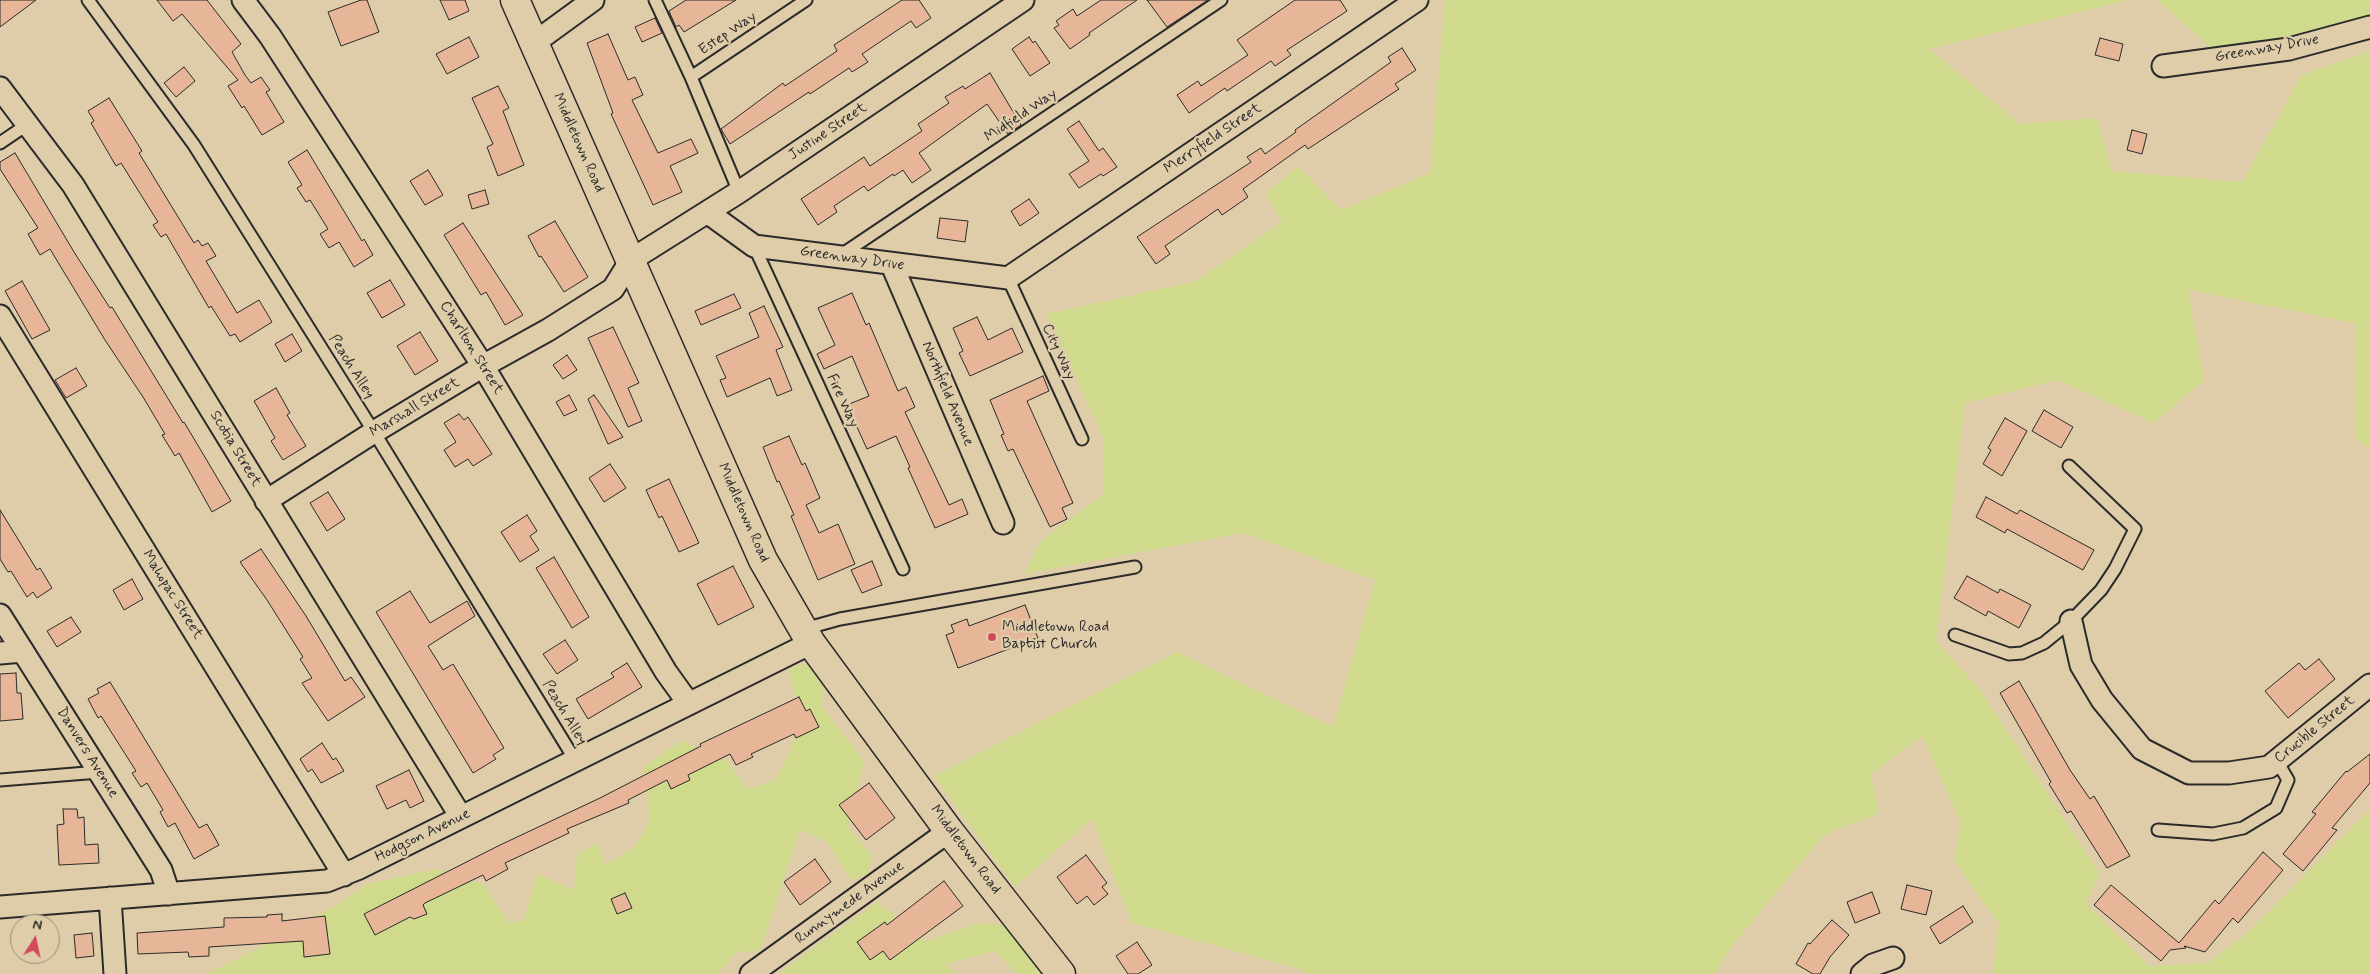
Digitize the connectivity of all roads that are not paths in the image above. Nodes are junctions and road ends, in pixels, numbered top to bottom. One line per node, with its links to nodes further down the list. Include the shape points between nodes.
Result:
1 (88, 0): 26 (lane, Peach Alley, via 194,145)
2 (242, 0): 25 (street, Charlton Street, via 270,36)
3 (515, 0): 11 (street, Middletown Road)
4 (593, 0): 11 (street)
5 (655, 0): 13 (lane)
6 (806, 0): 13 (lane, Estep Way)
7 (1022, 0): 17 (street, Justine Street)
8 (1221, 0): 20 (lane, Midfield Way)
9 (1417, 0): 23 (street, Merryfield Street)
10 (2370, 27): 12 (street, Greenway Drive, via 2288,49)
11 (534, 43): 21 (street, Middletown Road)
12 (2163, 66)
13 (691, 76): 17 (lane)
14 (0, 88): 15 (street, Scotia Street)
15 (28, 124): 16 (lane); 29 (street, Scotia Street, via 73,185)
16 (0, 143)
17 (739, 192): 18 (street, Justine Street)
18 (707, 212): 19 (street, Greenway Drive); 21 (street, Justine Street)
19 (754, 246): 20 (street, Greenway Drive); 32 (lane, Fire Way)
20 (838, 257): 22 (street, Greenway Drive)
21 (630, 260): 25 (street, Marshall Street, via 613,289); 36 (street, Middletown Road, via 763,560)
22 (892, 265): 23 (street, Greenway Drive); 30 (street, Northfield Avenue)
23 (1008, 278): 27 (lane, City Way)
24 (0, 316): 48 (street, Mahopac Street)
25 (483, 366): 26 (street, Marshall Street); 40 (street, Charlton Street)
26 (374, 432): 29 (street, Marshall Street); 41 (lane, Peach Alley)
27 (1082, 439)
28 (2069, 466): 34 (lane, via 2135,529 2115,570)
29 (266, 501): 45 (street, Scotia Street)
30 (1003, 522)
31 (1135, 567): 36 (lane, via 840,619)
32 (903, 569)
33 (0, 614): 37 (street, Danvers Avenue)
34 (2071, 621): 35 (lane, via 2044,643 2016,654); 42 (street, Crucible Street, via 2082,664 2102,700 2142,749 2189,773 2253,770 2269,767)
35 (1955, 635)
36 (808, 636): 40 (street, Hodgson Avenue); 47 (street, Middletown Road)
37 (23, 651): 38 (street); 43 (street, Danvers Avenue)
38 (0, 653)
39 (2370, 685): 42 (street, Crucible Street)
40 (688, 704): 41 (street, Hodgson Avenue)
41 (575, 760): 45 (street, Hodgson Avenue)
42 (2277, 761): 46 (lane, via 2288,780 2276,808 2243,828 2213,834)
43 (99, 772): 44 (lane); 49 (street, Danvers Avenue, via 161,870)
44 (0, 780)
45 (461, 817): 48 (street, Hodgson Avenue)
46 (2158, 830)
47 (949, 831): 54 (street, Runnymede Avenue); 55 (street, Middletown Road)
48 (344, 875): 49 (street, Hodgson Avenue, via 327,881)
49 (169, 894): 50 (street, Hodgson Avenue)
50 (110, 898): 51 (street, Hodgson Avenue); 53 (street)
51 (0, 907)
52 (1893, 958): 56 (street, via 1873,965)
53 (115, 974)
54 (751, 974)
55 (1061, 974)
56 (1862, 974)

